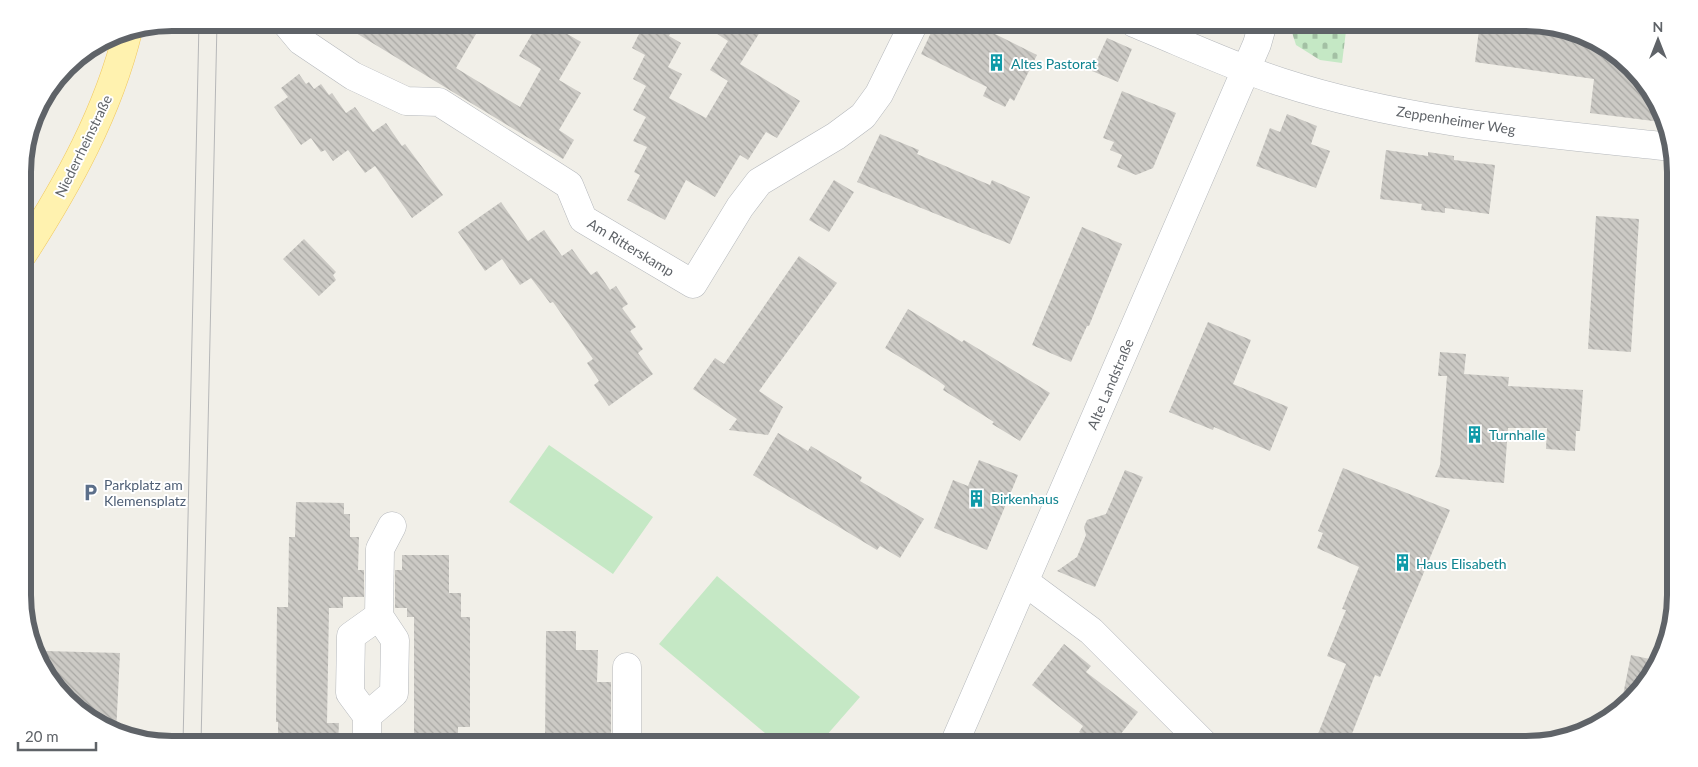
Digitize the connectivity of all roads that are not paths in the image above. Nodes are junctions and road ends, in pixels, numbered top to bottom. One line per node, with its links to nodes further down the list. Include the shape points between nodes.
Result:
1 (909, 31): 4 (street, Am Ritterskamp, via 879,94 863,116 759,182 693,284 583,219 569,186 439,102 406,101 353,76 301,41)
2 (1156, 31): 6 (street, Zeppenheimer Weg)
3 (1260, 31): 6 (street, Alte Landstraße)
4 (294, 32)
5 (126, 39): 8 (main road, Niederrheinstraße, via 120,65 96,124 50,213)
6 (1246, 70): 7 (street, Zeppenheimer Weg, via 1328,96 1418,116); 10 (street, Alte Landstraße)
7 (1664, 146)
8 (32, 241)
9 (392, 526): 11 (street, via 380,549)
10 (1026, 582): 14 (street, Alte Landstraße); 15 (street, via 1091,631)
11 (379, 616): 13 (street, via 395,640 394,694); 13 (street, via 351,636 350,694)
12 (626, 667): 17 (street)
13 (367, 716): 16 (street)
14 (958, 735)
15 (1195, 735)
16 (367, 736)
17 (627, 736)

